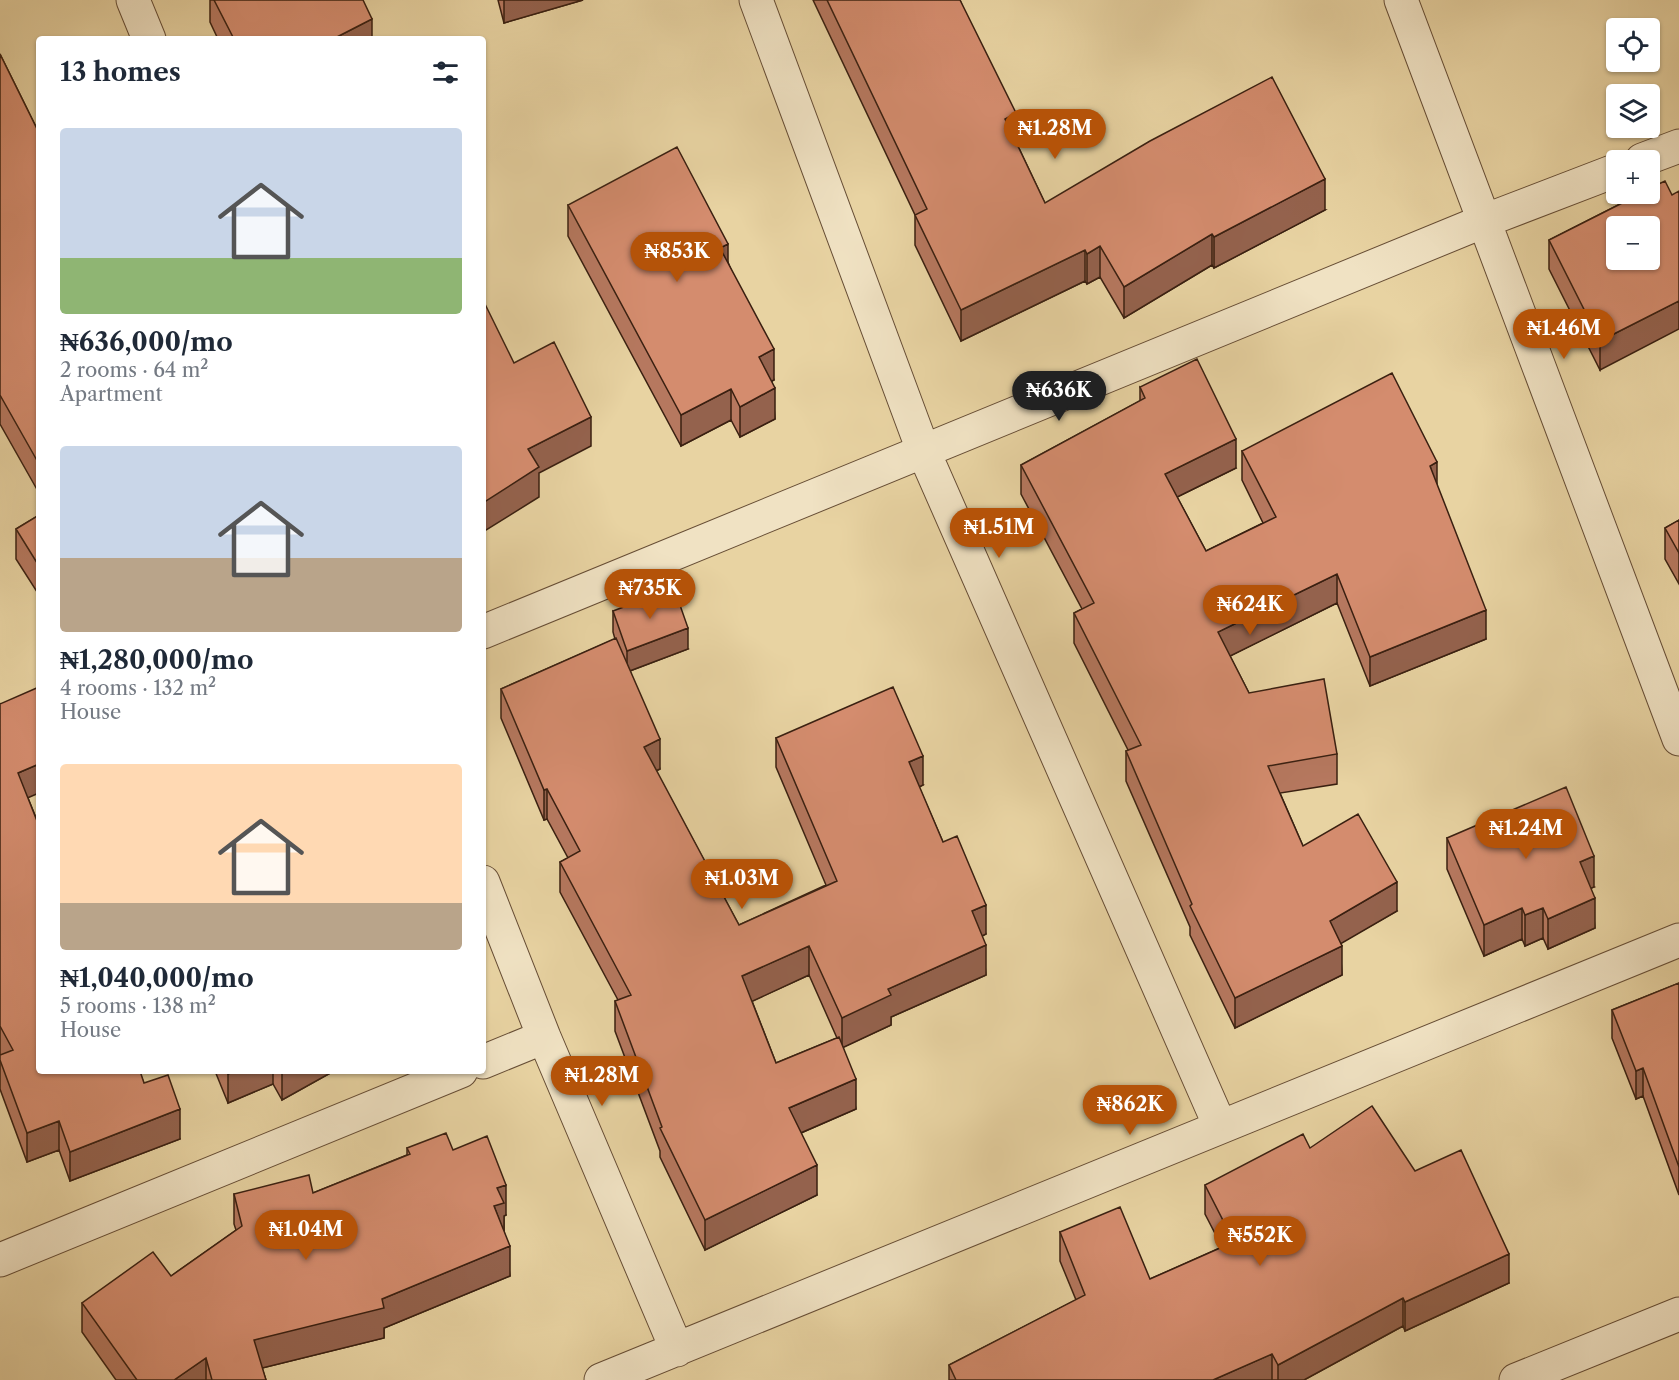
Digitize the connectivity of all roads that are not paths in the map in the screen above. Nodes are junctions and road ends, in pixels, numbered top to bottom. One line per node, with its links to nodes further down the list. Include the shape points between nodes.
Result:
1 (133, 0): 4 (street)
2 (756, 0): 9 (street)
3 (1401, 0): 8 (street)
4 (148, 36)
5 (1679, 146): 6 (street)
6 (1660, 153)
7 (1606, 174): 8 (street)
8 (1484, 221): 9 (street); 11 (street)
9 (923, 450): 10 (street); 17 (street)
10 (486, 631)
11 (1679, 739)
12 (486, 890): 14 (street)
13 (1679, 940): 17 (street)
14 (544, 1037): 15 (street); 20 (street)
15 (486, 1061)
16 (453, 1074): 18 (street)
17 (1220, 1126): 20 (street)
18 (3, 1252)
19 (1679, 1314): 22 (street)
20 (677, 1350): 21 (street)
21 (601, 1380)
22 (1516, 1380)

